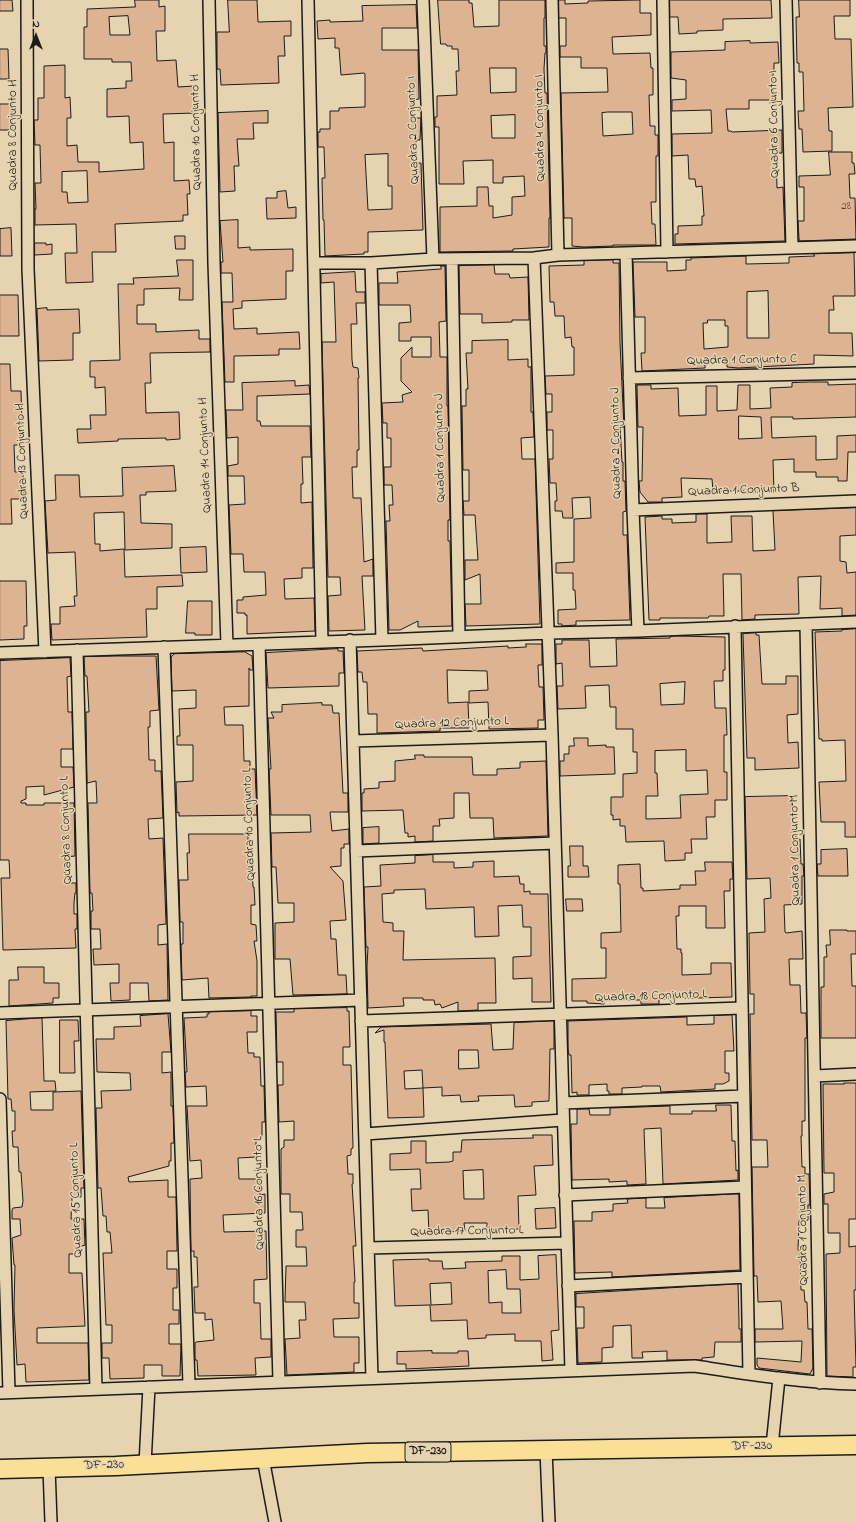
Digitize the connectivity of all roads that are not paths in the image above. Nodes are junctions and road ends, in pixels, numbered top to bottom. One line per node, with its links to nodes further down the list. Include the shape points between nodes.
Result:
1 (27, 0): 19 (street, Quadra 8 Conjunto H)
2 (209, 0): 16 (street, Quadra 10 Conjunto H)
3 (308, 0): 17 (street)
4 (423, 0): 14 (street, Quadra 2 Conjunto I)
5 (552, 0): 12 (street, Quadra 4 Conjunto I)
6 (663, 0): 10 (street)
7 (786, 0): 9 (street, Quadra 6 Conjunto I)
8 (856, 246): 9 (street)
9 (792, 248): 10 (street)
10 (667, 252): 11 (street)
11 (626, 253): 12 (street); 21 (street, Quadra 2 Conjunto J)
12 (558, 255): 13 (street)
13 (534, 258): 15 (street); 28 (street)
14 (433, 259): 15 (street); 18 (street)
15 (452, 259): 29 (street, Quadra 1 Conjunto J)
16 (214, 263): 34 (street, Quadra 14 Conjunto H)
17 (314, 263): 18 (street); 32 (street)
18 (371, 263): 31 (street)
19 (28, 269): 37 (street, Quadra 13 Conjunto H)
20 (856, 372): 21 (street, Quadra 1 Conjunto C)
21 (629, 378): 23 (street, Quadra 2 Conjunto J)
22 (856, 501): 23 (street, Quadra 1 Conjunto B)
23 (633, 510): 27 (street, Quadra 2 Conjunto J)
24 (856, 622): 25 (street)
25 (806, 624): 26 (street); 52 (street, Quadra 1 Conjunto M)
26 (735, 626): 27 (street); 46 (street)
27 (638, 631): 28 (street)
28 (549, 633): 29 (street); 39 (street)
29 (458, 637): 31 (street)
30 (350, 640): 31 (street); 32 (street); 40 (street)
31 (382, 640)
32 (322, 642): 33 (street)
33 (259, 644): 34 (street); 44 (street, Quadra 10 Conjunto L)
34 (227, 645): 35 (street)
35 (164, 647): 36 (street); 45 (street)
36 (77, 650): 37 (street); 47 (street, Quadra 8 Conjunto L)
37 (44, 652): 38 (street)
38 (0, 653)
39 (552, 735): 40 (street, Quadra 12 Conjunto L); 41 (street)
40 (353, 741): 42 (street)
41 (555, 843): 42 (street); 49 (street)
42 (356, 851): 43 (street)
43 (360, 1000): 44 (street); 50 (street)
44 (269, 1003): 45 (street); 69 (street, Quadra 16 Conjunto L)
45 (176, 1006): 47 (street); 72 (street)
46 (742, 1008): 49 (street, Quadra 18 Conjunto L); 53 (street)
47 (86, 1010): 48 (street); 74 (street, Quadra 15 Conjunto L)
48 (0, 1013)
49 (560, 1014): 50 (street, Quadra 18 Conjunto L); 55 (street)
50 (361, 1021): 57 (street)
51 (856, 1074): 52 (street)
52 (815, 1076): 70 (street, Quadra 1 Conjunto M)
53 (744, 1096): 55 (street); 58 (street)
54 (0, 1099): 64 (street)
55 (563, 1103): 56 (street)
56 (563, 1120): 57 (street); 59 (street)
57 (365, 1134): 61 (street)
58 (745, 1187): 59 (street); 62 (street)
59 (566, 1195): 60 (street)
60 (567, 1243): 61 (street, Quadra 17 Conjunto L); 63 (street)
61 (368, 1248): 67 (street)
62 (747, 1277): 63 (street); 66 (street)
63 (568, 1286): 65 (street)
64 (4, 1336): 75 (street)
65 (570, 1370): 66 (street, via 695,1366); 67 (street)
66 (748, 1374): 68 (street)
67 (372, 1378): 69 (street)
68 (779, 1378): 70 (street); 77 (street)
69 (279, 1382): 72 (street)
70 (820, 1383): 71 (street)
71 (856, 1384)
72 (189, 1385): 73 (street)
73 (149, 1387): 74 (street); 80 (street)
74 (96, 1389): 75 (street)
75 (5, 1392)
76 (856, 1445): 77 (main road, DF-230 / DF-230)
77 (772, 1446): 78 (main road, DF-230 / DF-230)
78 (546, 1450): 79 (main road, DF-230 / DF-230, via 368,1453); 85 (street)
79 (263, 1458): 80 (main road, DF-230 / DF-230); 84 (street)
80 (146, 1464): 81 (main road, DF-230 / DF-230)
81 (49, 1468): 82 (main road, DF-230 / DF-230); 83 (street)
82 (0, 1469)
83 (51, 1522)
84 (275, 1522)
85 (549, 1522)

